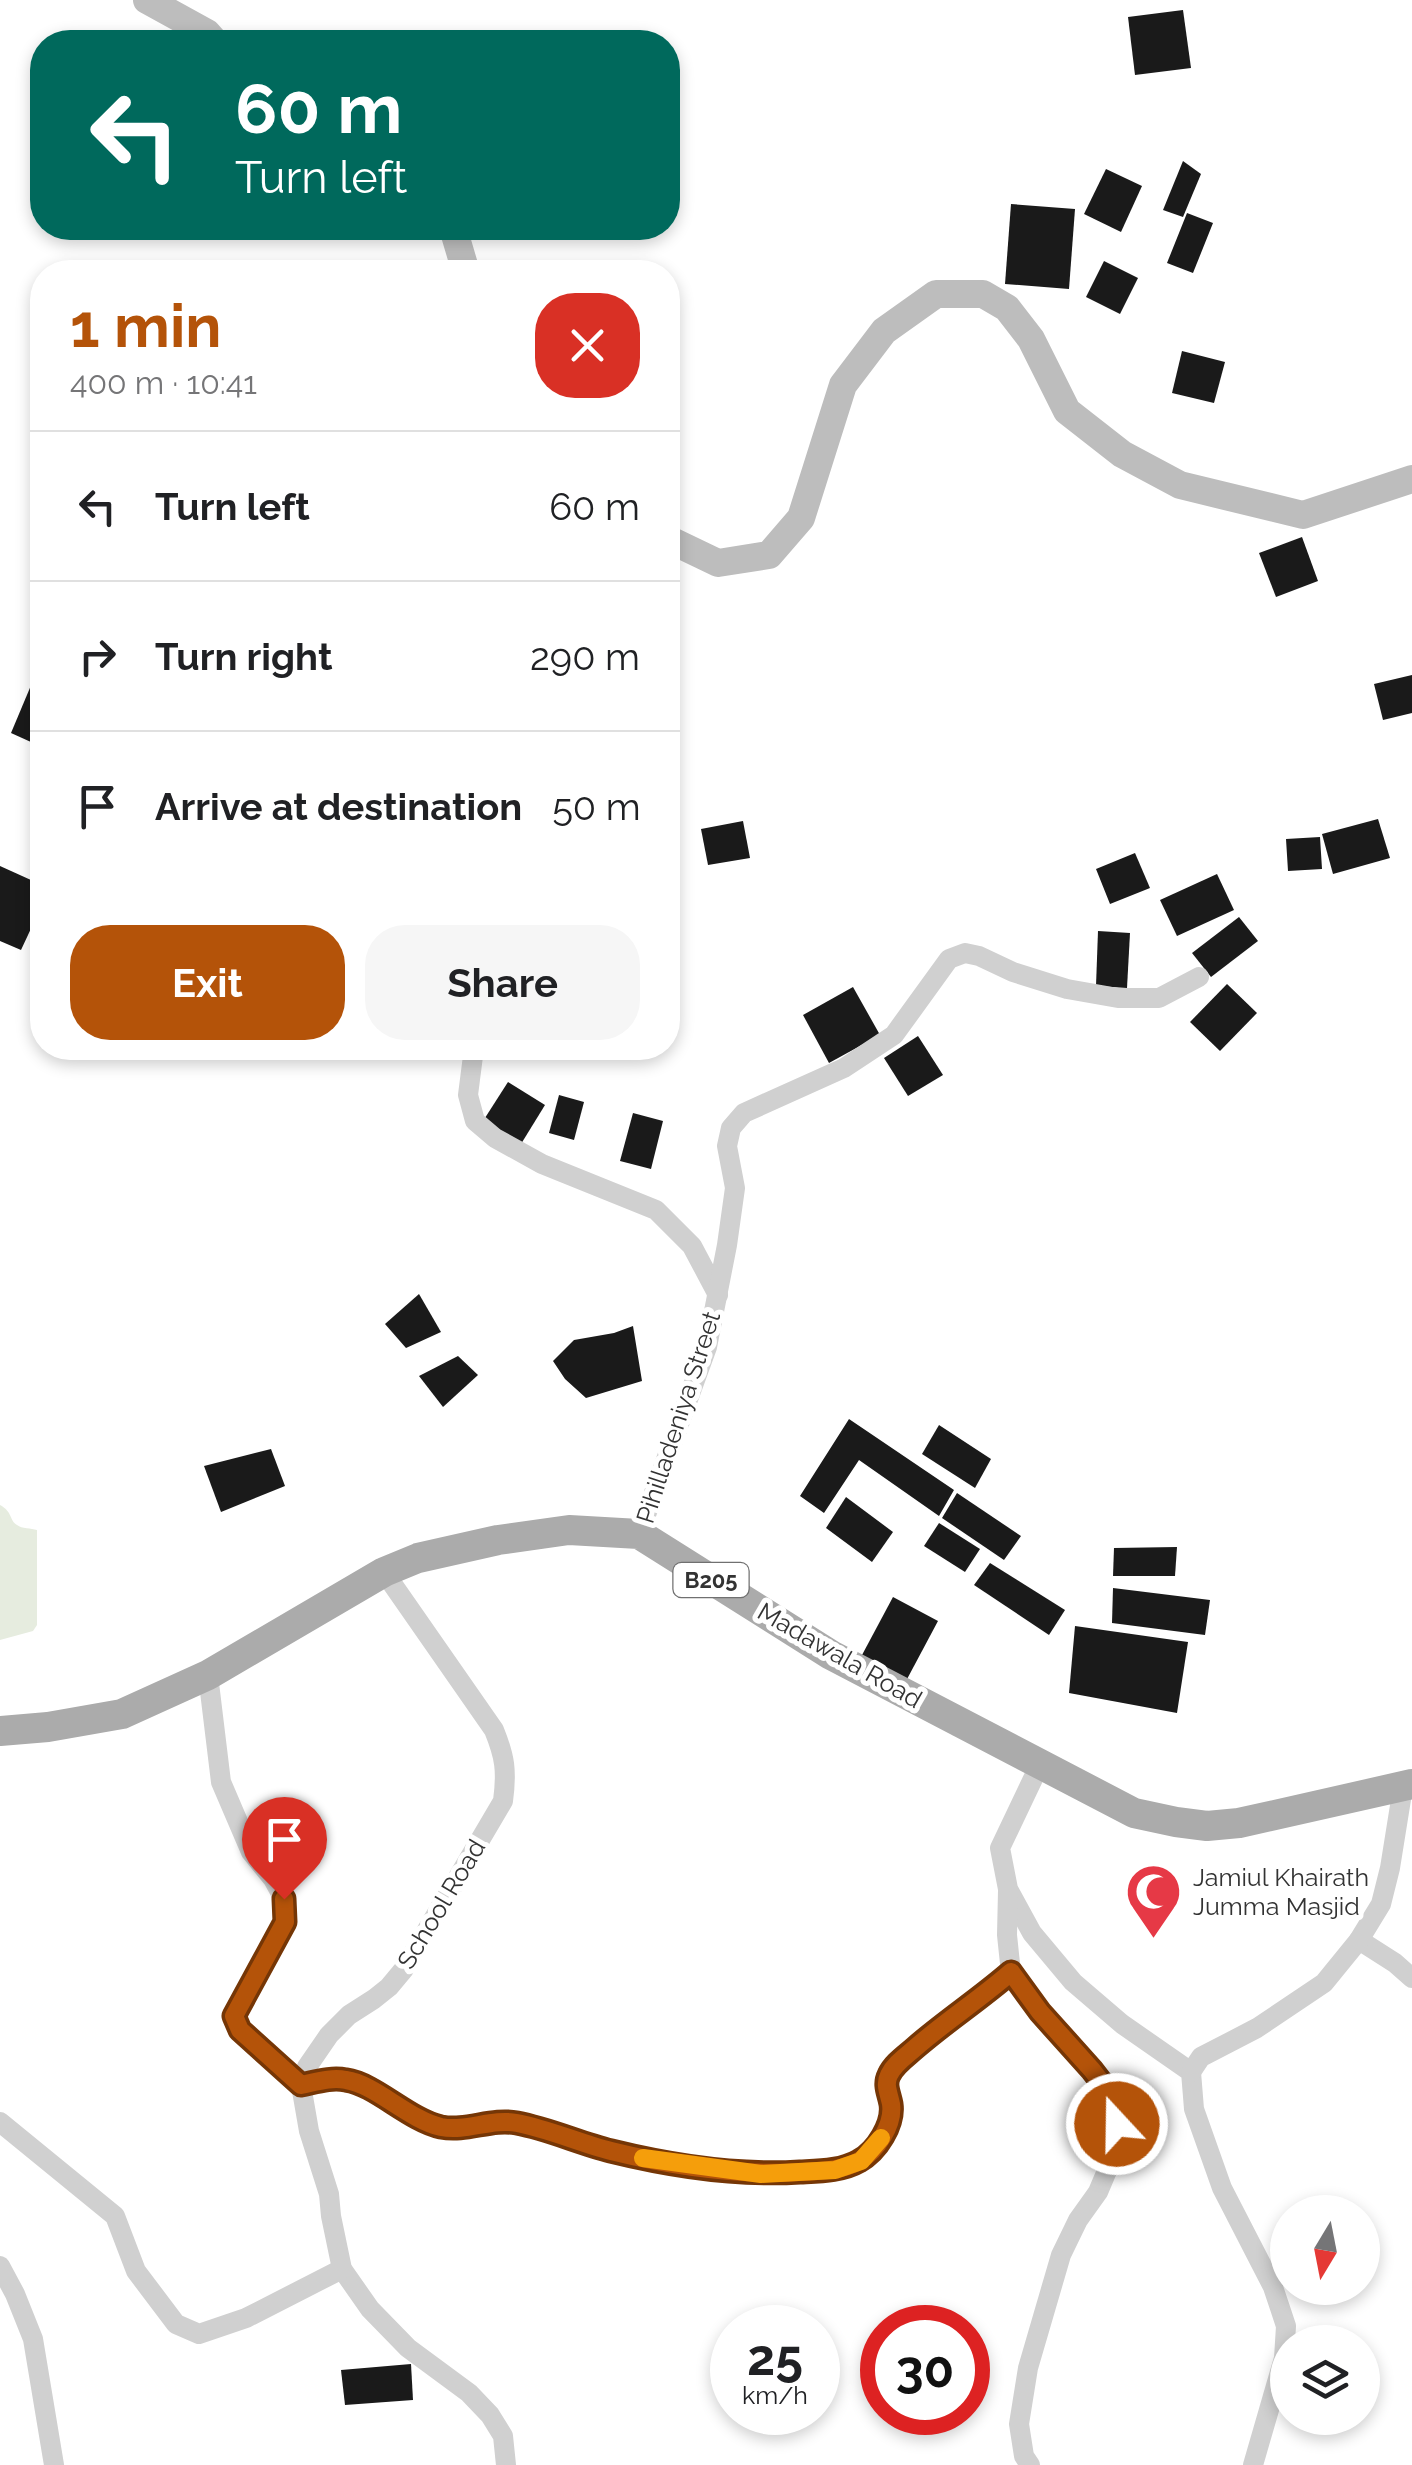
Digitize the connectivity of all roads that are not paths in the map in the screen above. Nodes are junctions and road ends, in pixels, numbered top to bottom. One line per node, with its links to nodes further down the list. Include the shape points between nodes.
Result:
1 (148, 0): 2 (street)
2 (202, 30)
3 (1412, 479): 4 (street, via 1303,515 1180,485 1122,454 1067,411 1031,339 1007,308 983,294 936,294 884,331 843,385 801,518 769,556 718,563)
4 (680, 545)
5 (1199, 977): 7 (street, Pihilladeniya Street, via 1159,998 1118,998 1013,972 979,956 949,959 894,1036 844,1068 744,1112 731,1128 734,1188)
6 (472, 1060): 7 (street, via 468,1095 476,1121 542,1164 656,1210 692,1246)
7 (718, 1294): 8 (street, Pihilladeniya Street, via 706,1347)
8 (638, 1534): 9 (main road, Madawala Road / B205, via 569,1530 498,1540); 12 (main road, Madawala Road / B205, via 831,1655)
9 (384, 1572): 10 (main road, Madawala Road / B205); 19 (street, School Road, via 494,1730 504,1754 503,1800 404,1969 329,2035)
10 (208, 1675): 11 (main road, Madawala Road / B205, via 122,1714); 19 (street, via 221,1782 250,1852 284,1899 285,1922 234,2016 240,2030)
11 (0, 1731)
12 (1040, 1764): 13 (main road, Madawala Road / B205, via 1134,1813 1207,1826); 14 (street, via 1000,1848)
13 (1407, 1786): 15 (street, via 1381,1904)
14 (1008, 1889): 16 (street); 18 (street, via 1072,1982)
15 (1359, 1940): 17 (street); 18 (street, via 1324,1983 1201,2057)
16 (1011, 1972): 19 (street, via 889,2073 891,2117 884,2133 861,2161 835,2170 746,2173 639,2157 511,2122 440,2126 350,2080); 27 (street, via 1112,2096 1117,2124 1112,2159 1061,2256 1028,2368 1020,2424)
17 (1412, 1978)
18 (1191, 2072): 23 (street, via 1194,2109 1222,2188)
19 (301, 2085): 22 (street)
20 (0, 2122): 22 (street, via 115,2216 136,2272 176,2324 199,2334)
21 (0, 2266): 25 (street, via 33,2339)
22 (342, 2269): 26 (street, via 408,2348 490,2415 503,2436)
23 (1270, 2269)
24 (1283, 2305): 28 (street, via 1284,2358)
25 (54, 2465)
26 (506, 2465)
27 (1030, 2465)
28 (1252, 2465)

